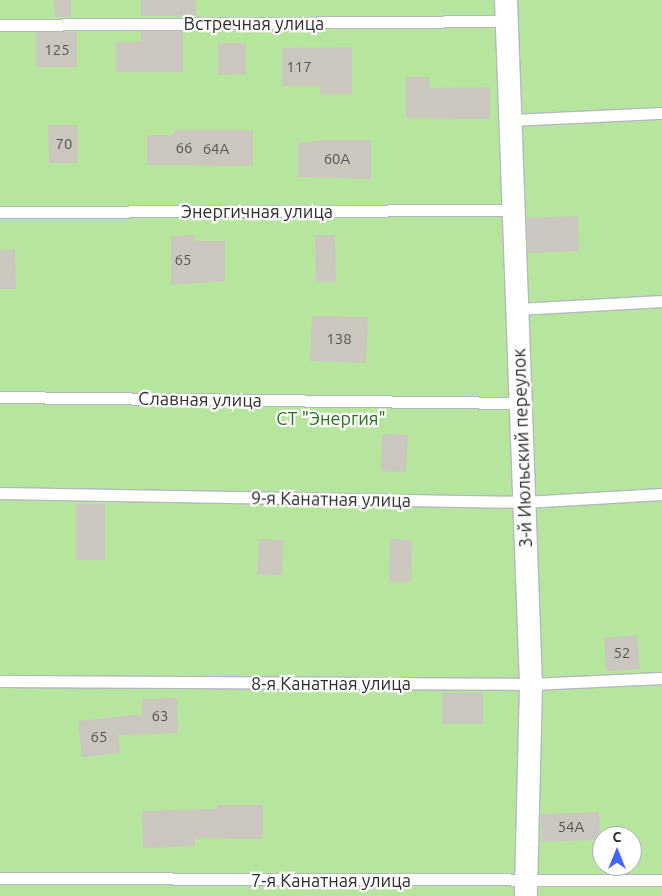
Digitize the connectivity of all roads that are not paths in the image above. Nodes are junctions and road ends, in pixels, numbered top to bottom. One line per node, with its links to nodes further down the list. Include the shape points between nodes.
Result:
1 (507, 11): 2 (lane, Встречная улица); 4 (street, 3-й Июльский переулок)
2 (0, 25)
3 (662, 113): 4 (lane)
4 (511, 120): 5 (street, 3-й Июльский переулок)
5 (514, 210): 6 (lane, Энергичная улица); 8 (street, 3-й Июльский переулок)
6 (0, 212)
7 (662, 301): 8 (lane)
8 (518, 309): 10 (street, 3-й Июльский переулок)
9 (0, 397): 10 (lane, Славная улица)
10 (521, 404): 13 (street, 3-й Июльский переулок)
11 (0, 493): 13 (lane, 9-я Канатная улица)
12 (662, 494): 13 (lane, 9-я Канатная улица)
13 (524, 502): 16 (street, 3-й Июльский переулок)
14 (662, 678): 16 (lane, 8-я Канатная улица)
15 (0, 681): 16 (lane, 8-я Канатная улица)
16 (531, 684): 19 (street, 3-й Июльский переулок)
17 (0, 878): 19 (lane, 7-я Канатная улица)
18 (662, 880): 19 (lane, 7-я Канатная улица)
19 (526, 889)

